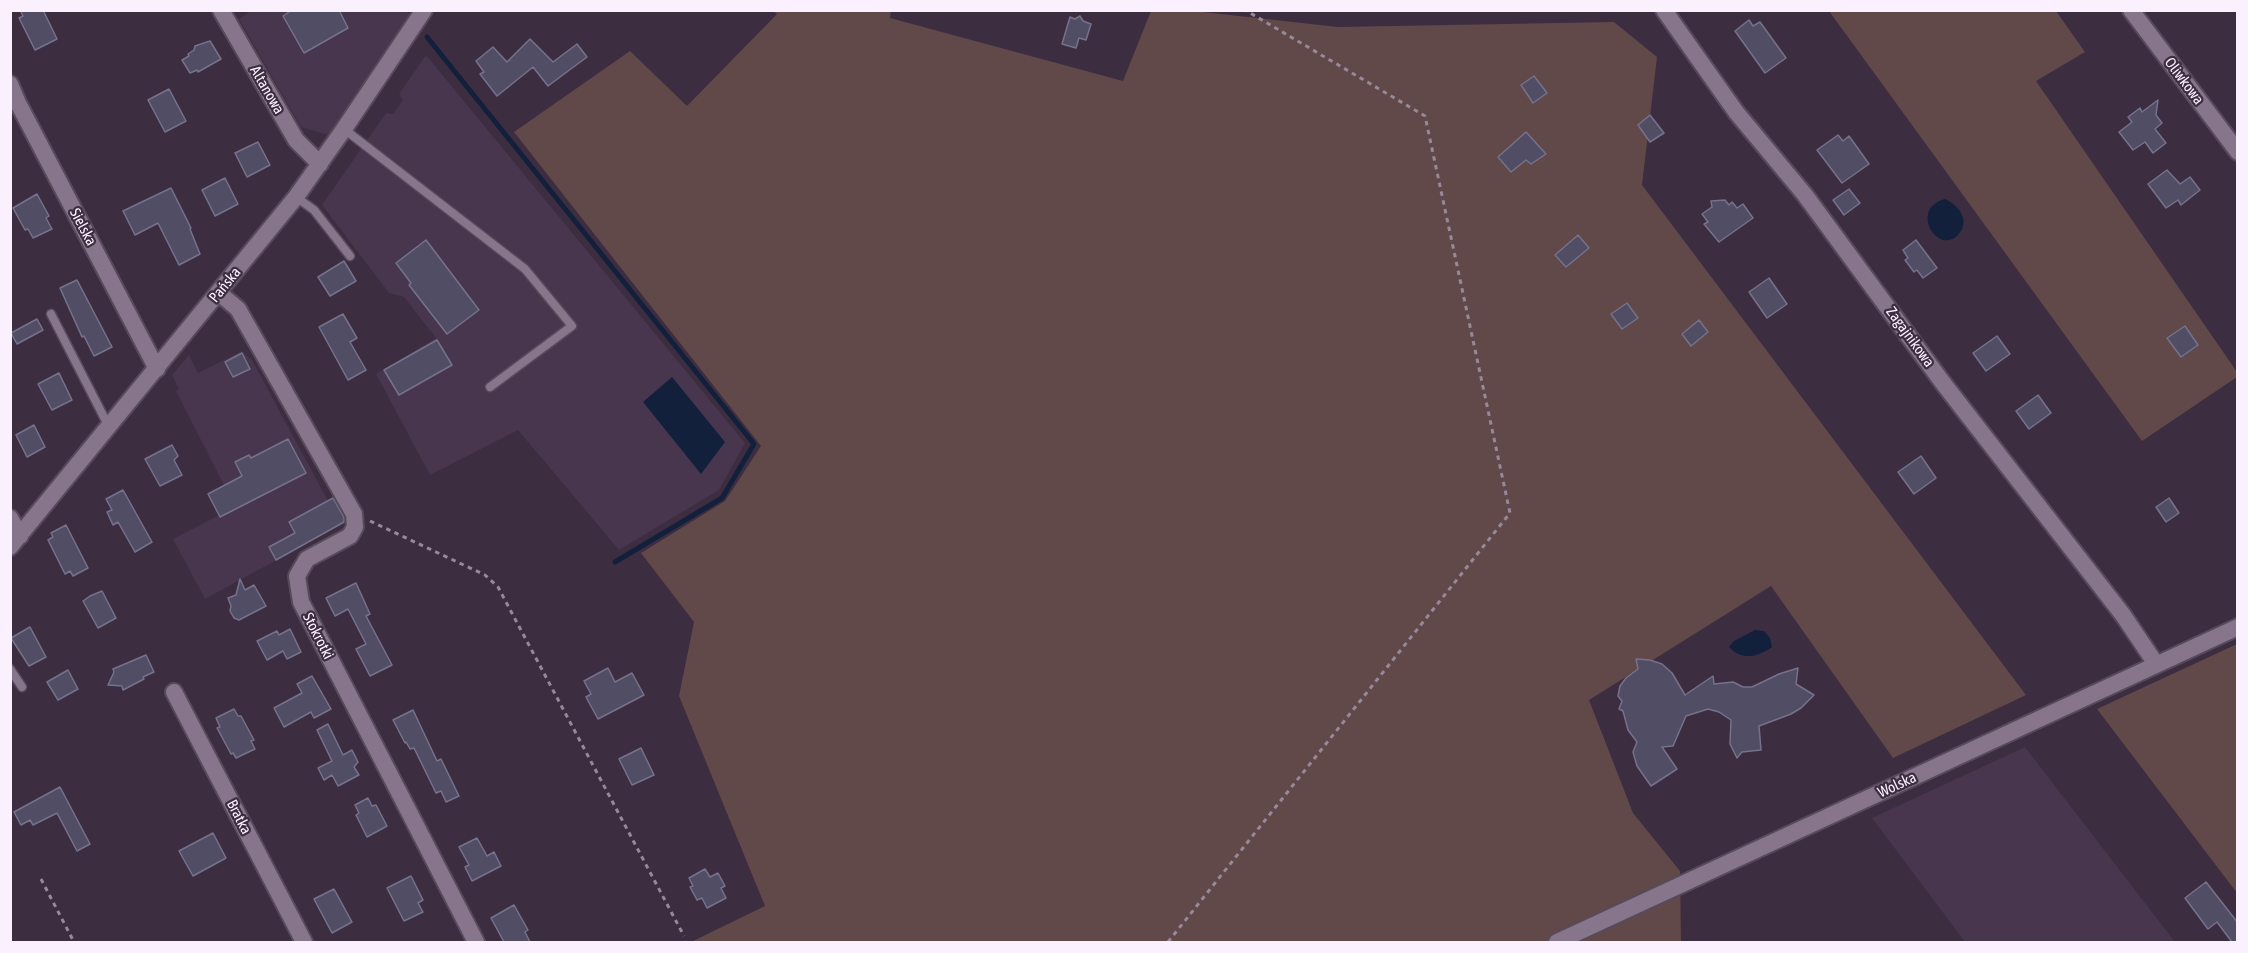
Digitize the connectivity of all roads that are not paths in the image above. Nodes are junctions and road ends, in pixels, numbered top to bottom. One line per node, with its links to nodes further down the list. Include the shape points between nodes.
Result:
1 (221, 10): 8 (street, Altanowa, via 296,140)
2 (424, 10): 6 (street, Pańska)
3 (1664, 10): 19 (street, Zagajnikowa, via 1736,112 1805,195)
4 (2131, 10): 7 (street, Oliwkowa)
5 (10, 84): 13 (street, Sielska)
6 (344, 129): 8 (street, Pańska); 14 (lane, via 525,269 572,326)
7 (2238, 152)
8 (320, 164): 9 (street, Pańska)
9 (296, 196): 10 (lane, via 314,210); 11 (street, Pańska)
10 (350, 256)
11 (219, 293): 13 (street, Pańska); 24 (street, Stokrotki, via 238,309 354,514 355,527 350,536 307,559 297,576 301,602)
12 (51, 314): 15 (lane)
13 (157, 369): 15 (street, Pańska)
14 (489, 387)
15 (109, 428): 17 (street, Pańska)
16 (10, 518): 17 (street)
17 (15, 542)
18 (2238, 627): 19 (street, Wolska)
19 (2156, 664): 25 (street, Wolska)
20 (10, 669): 21 (lane)
21 (22, 687)
22 (174, 692): 23 (street, Bratka)
23 (304, 942)
24 (476, 942)
25 (1557, 942)

